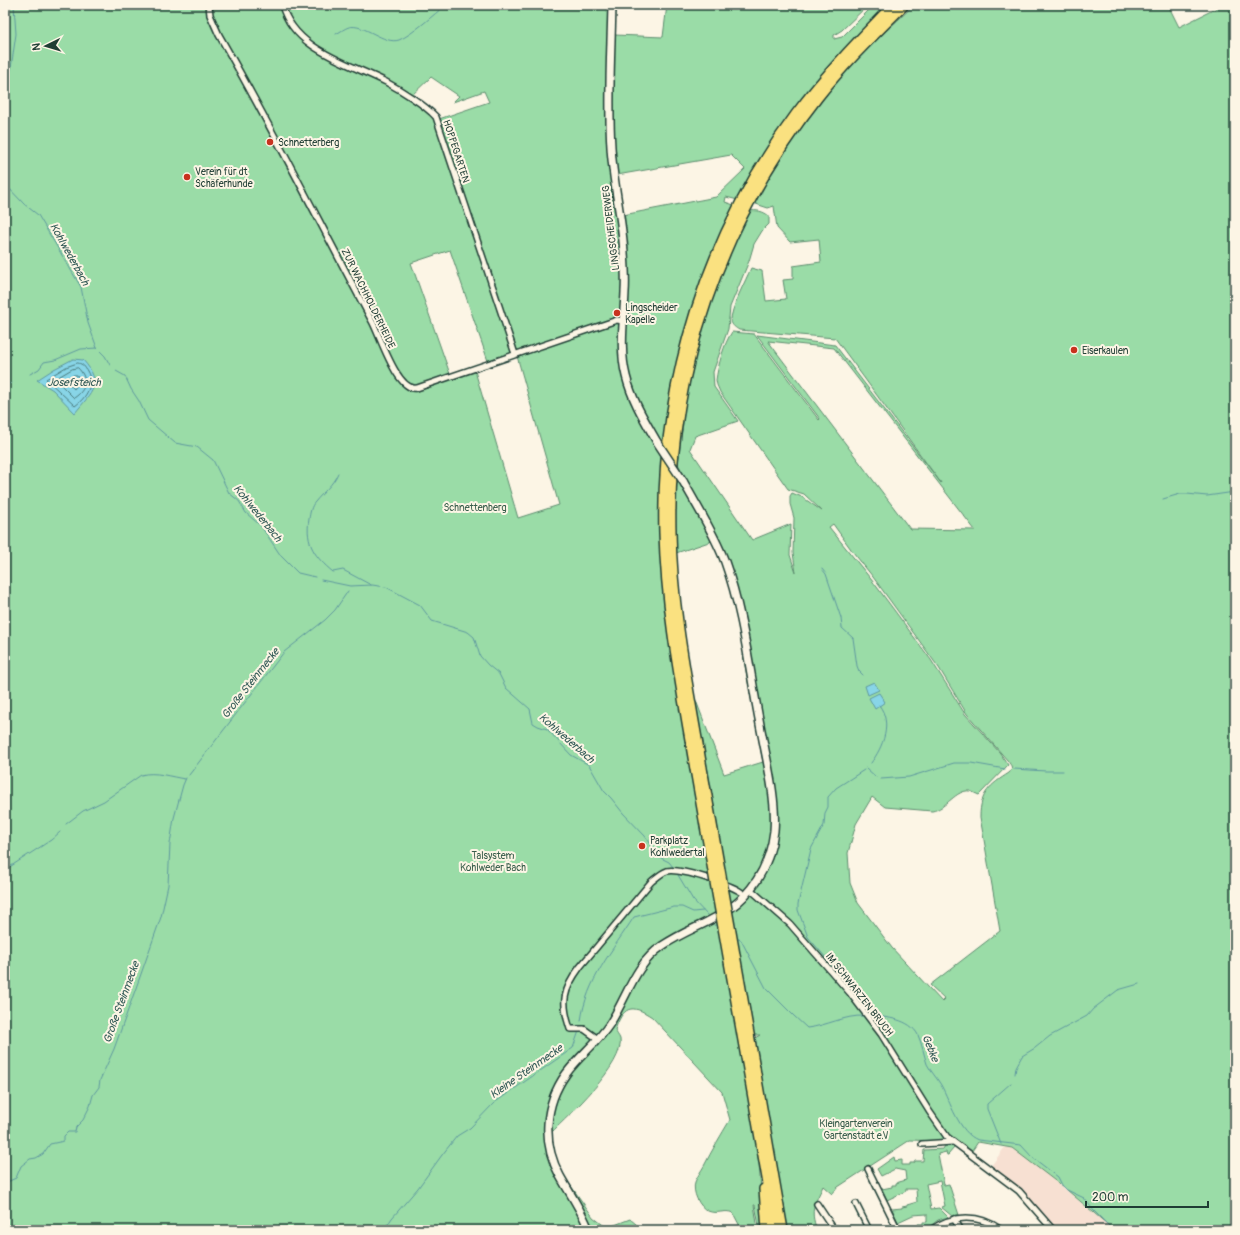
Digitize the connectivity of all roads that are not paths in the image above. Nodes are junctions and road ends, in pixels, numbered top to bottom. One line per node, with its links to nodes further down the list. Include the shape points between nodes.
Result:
1 (209, 5): 7 (street, ZUR WACHHOLDERHEIDE, via 210,15 219,35 374,324 392,366 406,385 417,388)
2 (282, 5): 7 (street, HOPPEGARTEN, via 287,19 295,30 313,46 398,89 436,117)
3 (612, 5): 6 (street, LINGSCHEIDERWEG, via 610,130 613,177 624,250)
4 (893, 5): 8 (highway, via 814,92 762,164 734,216 710,271 683,356 668,443 664,532 676,651)
5 (904, 5): 8 (highway, via 819,95 768,167 725,252 706,300 690,357 674,444 671,532 678,619)
6 (623, 321): 7 (street, ZUR WACHHOLDERHEIDE, via 618,320); 9 (street, LINGSCHEIDERWEG, bridge, via 622,350 634,401 712,532 729,575 738,608 769,775 774,816 772,843 765,863)
7 (515, 354)
8 (699, 769): 12 (highway, bridge)
9 (750, 889): 11 (street, LINGSCHEIDERWEG, via 737,904 722,915 661,946 648,958 638,970 613,1018); 13 (street, IM SCHWARZEN BRUCH, via 790,924 864,1011 903,1067 937,1123)
10 (741, 892): 11 (street, via 678,871 663,873 652,882 580,967 566,989 564,1005 570,1029 584,1029)
11 (598, 1039): 20 (street, LINGSCHEIDERWEG, via 569,1070 560,1084 551,1104 548,1126 550,1148 556,1168)
12 (751, 1069): 15 (highway); 23 (highway)
13 (953, 1142): 14 (street); 31 (street, IM SCHWARZEN BRUCH, via 1019,1191)
14 (922, 1144)
15 (763, 1154): 21 (highway); 22 (highway)
16 (868, 1169): 27 (street)
17 (817, 1204): 24 (street, via 833,1228)
18 (856, 1204): 26 (street)
19 (954, 1219): 28 (street, via 943,1222); 29 (street); 30 (street, via 982,1220 994,1224)
20 (589, 1230)
21 (767, 1230)
22 (776, 1230)
23 (783, 1230)
24 (839, 1230): 25 (street)
25 (863, 1230)
26 (870, 1230)
27 (898, 1230)
28 (931, 1230)
29 (961, 1230)
30 (1001, 1230)
31 (1053, 1230)

